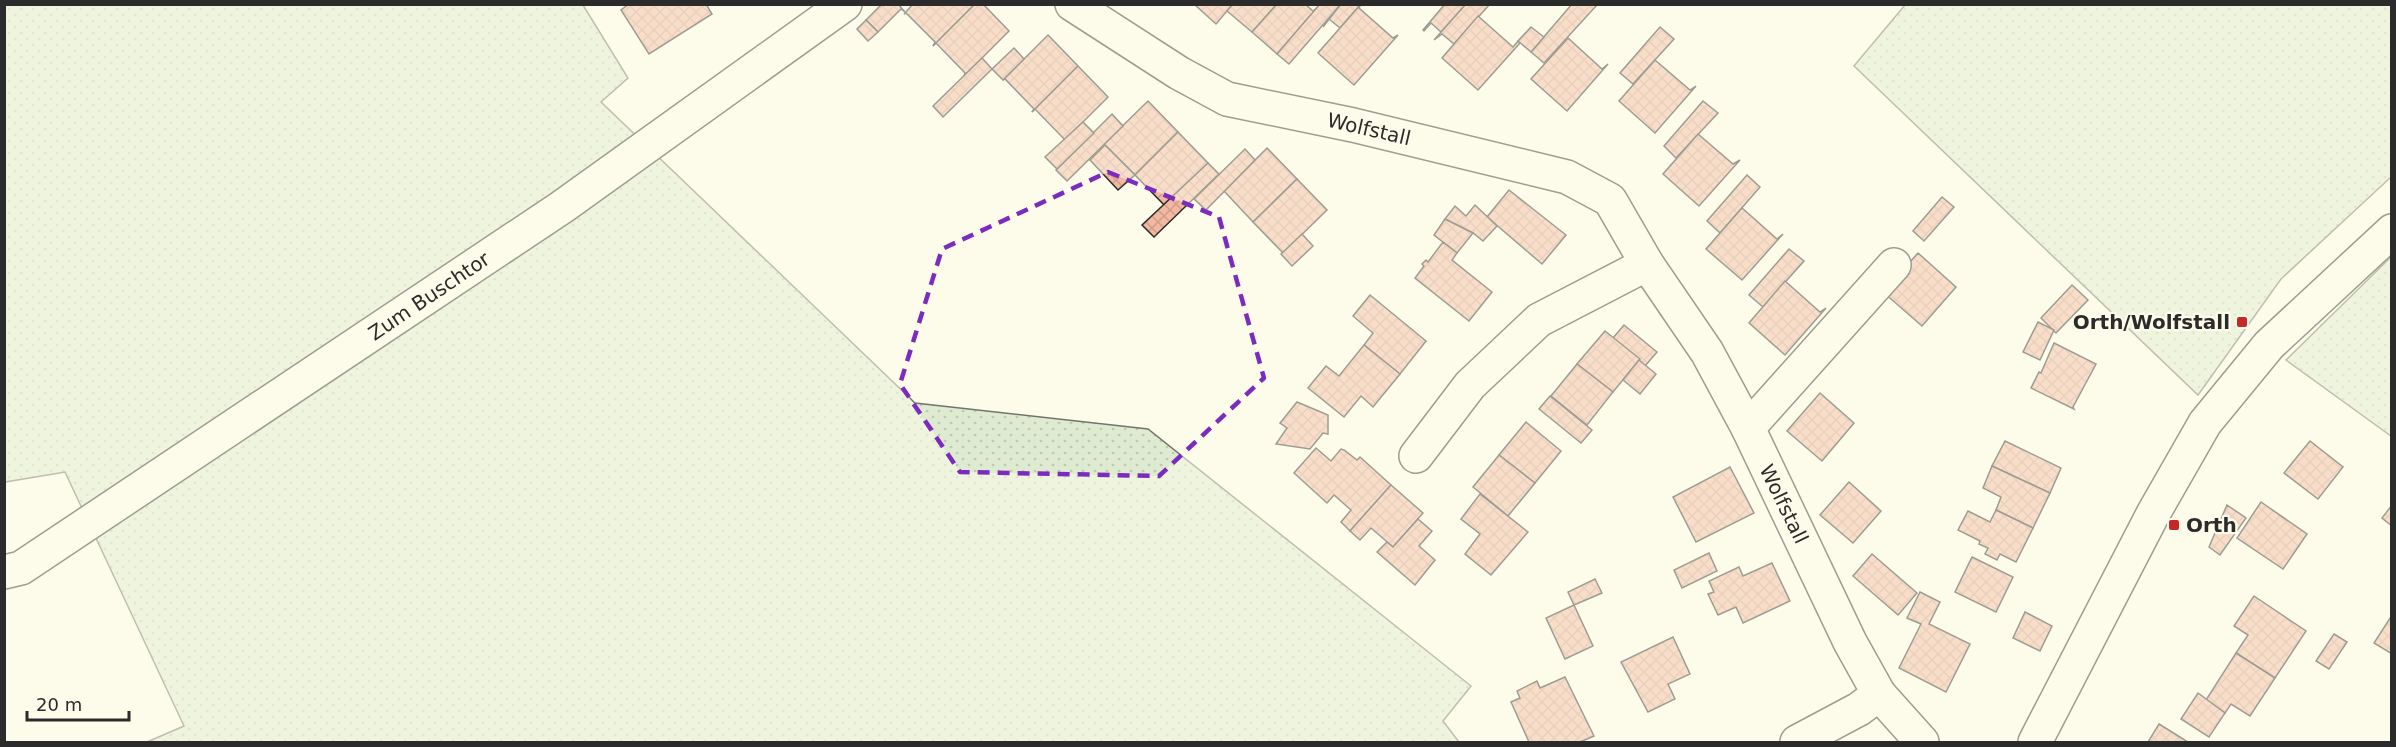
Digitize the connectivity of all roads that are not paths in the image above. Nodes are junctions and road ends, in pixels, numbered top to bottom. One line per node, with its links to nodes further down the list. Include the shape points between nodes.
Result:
1 (845, 4): 8 (street, Zum Buschtor, via 562,207 21,568)
2 (1072, 4): 4 (street, Wolfstall, via 1227,99 1568,177 1610,200)
3 (2391, 231): 12 (street, via 2269,345 2205,423 2153,514)
4 (1647, 264): 6 (street, Wolfstall, via 1707,352); 7 (street, via 1539,320 1470,385)
5 (1894, 265): 6 (street)
6 (1748, 428): 9 (street, Wolfstall, via 1850,642)
7 (1416, 456)
8 (4, 573)
9 (1879, 694): 10 (street); 11 (street, Wolfstall)
10 (1797, 742)
11 (1922, 742)
12 (2035, 742)

